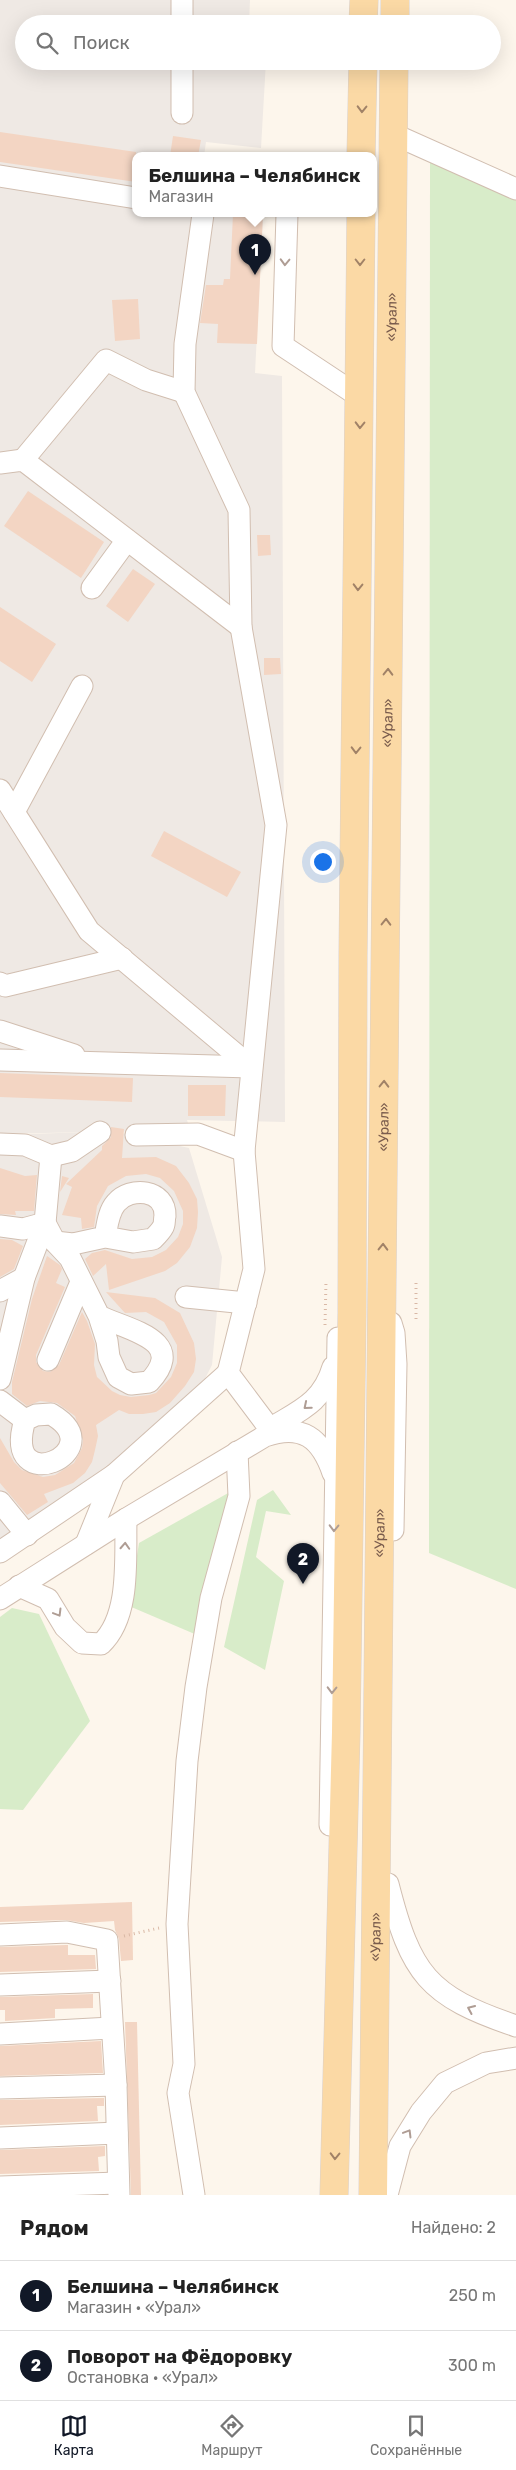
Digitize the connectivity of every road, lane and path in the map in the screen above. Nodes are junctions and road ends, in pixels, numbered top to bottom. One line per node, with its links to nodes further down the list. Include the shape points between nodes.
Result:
1 (182, 0): 4 (street)
2 (364, 0): 5 (main road)
3 (395, 0): 6 (main road)
4 (182, 15)
5 (364, 15)
6 (395, 15)
7 (182, 70): 10 (street)
8 (363, 70): 12 (main road, one-way to 12)
9 (394, 70): 11 (main road, «Урал»)
10 (182, 113)
11 (393, 134): 14 (street); 50 (main road, «Урал», one-way to 11)
12 (361, 152)
13 (0, 176): 15 (street)
14 (516, 189)
15 (132, 197)
16 (203, 217): 19 (street, via 185,344)
17 (287, 217): 20 (street, one-way to 20, via 283,346)
18 (361, 217): 20 (main road, one-way to 20)
19 (184, 392): 21 (street, via 146,380 106,360); 25 (street, via 239,510)
20 (360, 397): 29 (main road, one-way to 29)
21 (24, 460): 22 (street); 23 (street)
22 (0, 463)
23 (127, 540): 24 (street); 25 (street)
24 (92, 588)
25 (241, 627): 35 (street, via 276,825)
26 (82, 686): 28 (street)
27 (0, 790): 28 (street)
28 (14, 812): 30 (street, via 89,930)
29 (353, 957): 55 (street, via 342,1034); 84 (main road, via 346,1732)
30 (122, 958): 31 (street, via 5,986); 35 (street)
31 (0, 983)
32 (0, 1031): 34 (street)
33 (0, 1060): 34 (street)
34 (99, 1063): 35 (street)
35 (251, 1067): 39 (street)
36 (100, 1132): 40 (street, via 72,1151)
37 (136, 1135): 39 (street, via 198,1134)
38 (0, 1144): 40 (street, via 25,1145)
39 (244, 1152): 52 (street, via 254,1269)
40 (51, 1156): 41 (street)
41 (45, 1223): 42 (street, via 23,1230); 44 (street); 45 (street)
42 (0, 1226)
43 (105, 1237): 44 (street, via 73,1244)
44 (55, 1242): 47 (street, via 70,1258)
45 (24, 1278): 49 (street); 58 (street)
46 (326, 1281): 55 (path)
47 (81, 1282): 53 (street); 56 (street)
48 (416, 1282): 54 (path)
49 (0, 1291)
50 (382, 1295): 72 (street, via 394,1333 396,1364); 91 (main road, «Урал»)
51 (186, 1297): 52 (street)
52 (246, 1303): 57 (street)
53 (99, 1316)
54 (416, 1319)
55 (332, 1330): 61 (street, one-way to 61, via 334,1366 328,1383 319,1396 302,1410); 64 (street)
56 (48, 1360)
57 (228, 1373): 61 (street); 63 (street)
58 (0, 1379)
59 (0, 1401): 60 (street)
60 (25, 1420)
61 (270, 1429): 62 (street)
62 (237, 1452): 64 (street, via 278,1431 301,1433 314,1439 323,1449); 66 (street); 73 (street, via 239,1496 211,1598 187,1761)
63 (114, 1475): 67 (street); 68 (street)
64 (335, 1479): 84 (street, one-way to 84, via 328,1993)
65 (0, 1502): 67 (street)
66 (126, 1519): 68 (street); 70 (street, one-way to 66, via 48,1599 65,1627 82,1643 101,1644 112,1634 122,1605)
67 (27, 1536): 69 (street)
68 (86, 1544): 70 (street)
69 (0, 1552)
70 (19, 1586): 71 (street)
71 (0, 1599)
72 (388, 1884): 78 (street, one-way to 72, via 454,2001 427,1980 410,1954 399,1928); 92 (street)
73 (177, 1924): 75 (path); 89 (street, via 184,2064 178,2093)
74 (0, 1935): 75 (street, via 67,1932)
75 (107, 1940): 76 (street)
76 (110, 1980): 77 (street); 79 (street)
77 (0, 1984)
78 (516, 2026)
79 (111, 2028): 80 (street); 82 (street)
80 (0, 2034)
81 (516, 2058): 92 (street, one-way to 81, via 400,2146 445,2082 486,2063)
82 (116, 2085): 83 (street); 85 (street)
83 (0, 2088)
84 (336, 2117): 90 (main road, one-way to 90)
85 (117, 2134): 86 (street); 88 (street)
86 (0, 2138)
87 (0, 2187): 88 (street)
88 (119, 2189)
89 (194, 2195)
90 (334, 2195)
91 (373, 2195)
92 (386, 2195)

